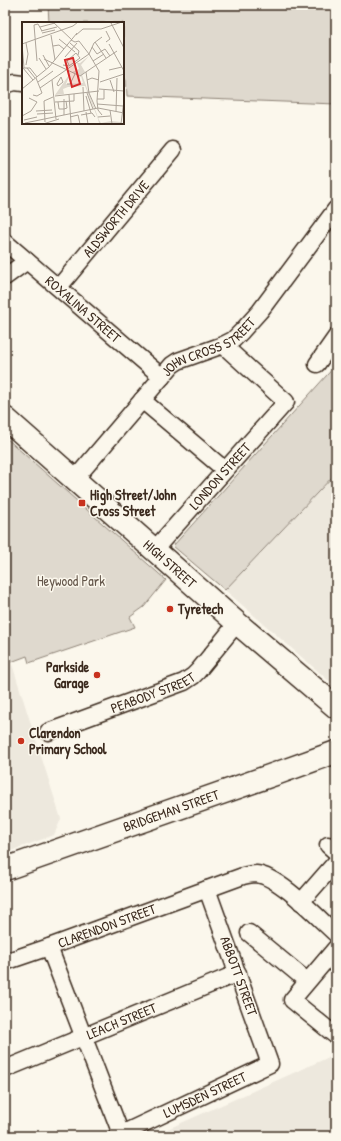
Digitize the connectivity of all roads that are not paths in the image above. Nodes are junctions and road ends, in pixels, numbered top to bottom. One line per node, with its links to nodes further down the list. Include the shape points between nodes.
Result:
1 (22, 83): 2 (street)
2 (5, 85)
3 (173, 150): 8 (street, ALDSWORTH DRIVE)
4 (336, 208): 10 (street, JOHN CROSS STREET, via 260,311 233,340)
5 (5, 242): 6 (street, ROXALINA STREET)
6 (27, 261): 7 (street); 8 (street, ROXALINA STREET)
7 (5, 277)
8 (59, 287): 12 (street, ROXALINA STREET)
9 (336, 337): 11 (street)
10 (222, 345): 12 (street, JOHN CROSS STREET, via 178,361); 15 (street, LONDON STREET, via 286,402)
11 (318, 364)
12 (162, 377): 13 (street, JOHN CROSS STREET)
13 (142, 400): 15 (street); 16 (street, JOHN CROSS STREET)
14 (5, 418): 16 (street, HIGH STREET)
15 (225, 470): 17 (street, LONDON STREET)
16 (75, 479): 17 (street, HIGH STREET)
17 (154, 550): 18 (street, HIGH STREET)
18 (238, 623): 19 (street, HIGH STREET); 20 (street, PEABODY STREET, via 198,671 184,682)
19 (336, 707)
20 (48, 732)
21 (336, 752): 23 (street, BRIDGEMAN STREET)
22 (336, 862): 25 (street)
23 (5, 869)
24 (207, 889): 25 (street, CLARENDON STREET, via 256,874 280,884); 28 (street, CLARENDON STREET); 31 (street, ABBOTT STREET)
25 (301, 902): 26 (street, CLARENDON STREET)
26 (336, 934)
27 (252, 942): 32 (street)
28 (49, 947): 30 (street, CLARENDON STREET); 34 (street)
29 (336, 948): 32 (street)
30 (5, 962)
31 (238, 973): 34 (street, LEACH STREET); 35 (street, ABBOTT STREET)
32 (307, 981): 33 (street, via 292,1000)
33 (336, 1036)
34 (84, 1037): 36 (street, LEACH STREET); 37 (street)
35 (270, 1064): 37 (street, LUMSDEN STREET)
36 (5, 1069)
37 (119, 1135)

